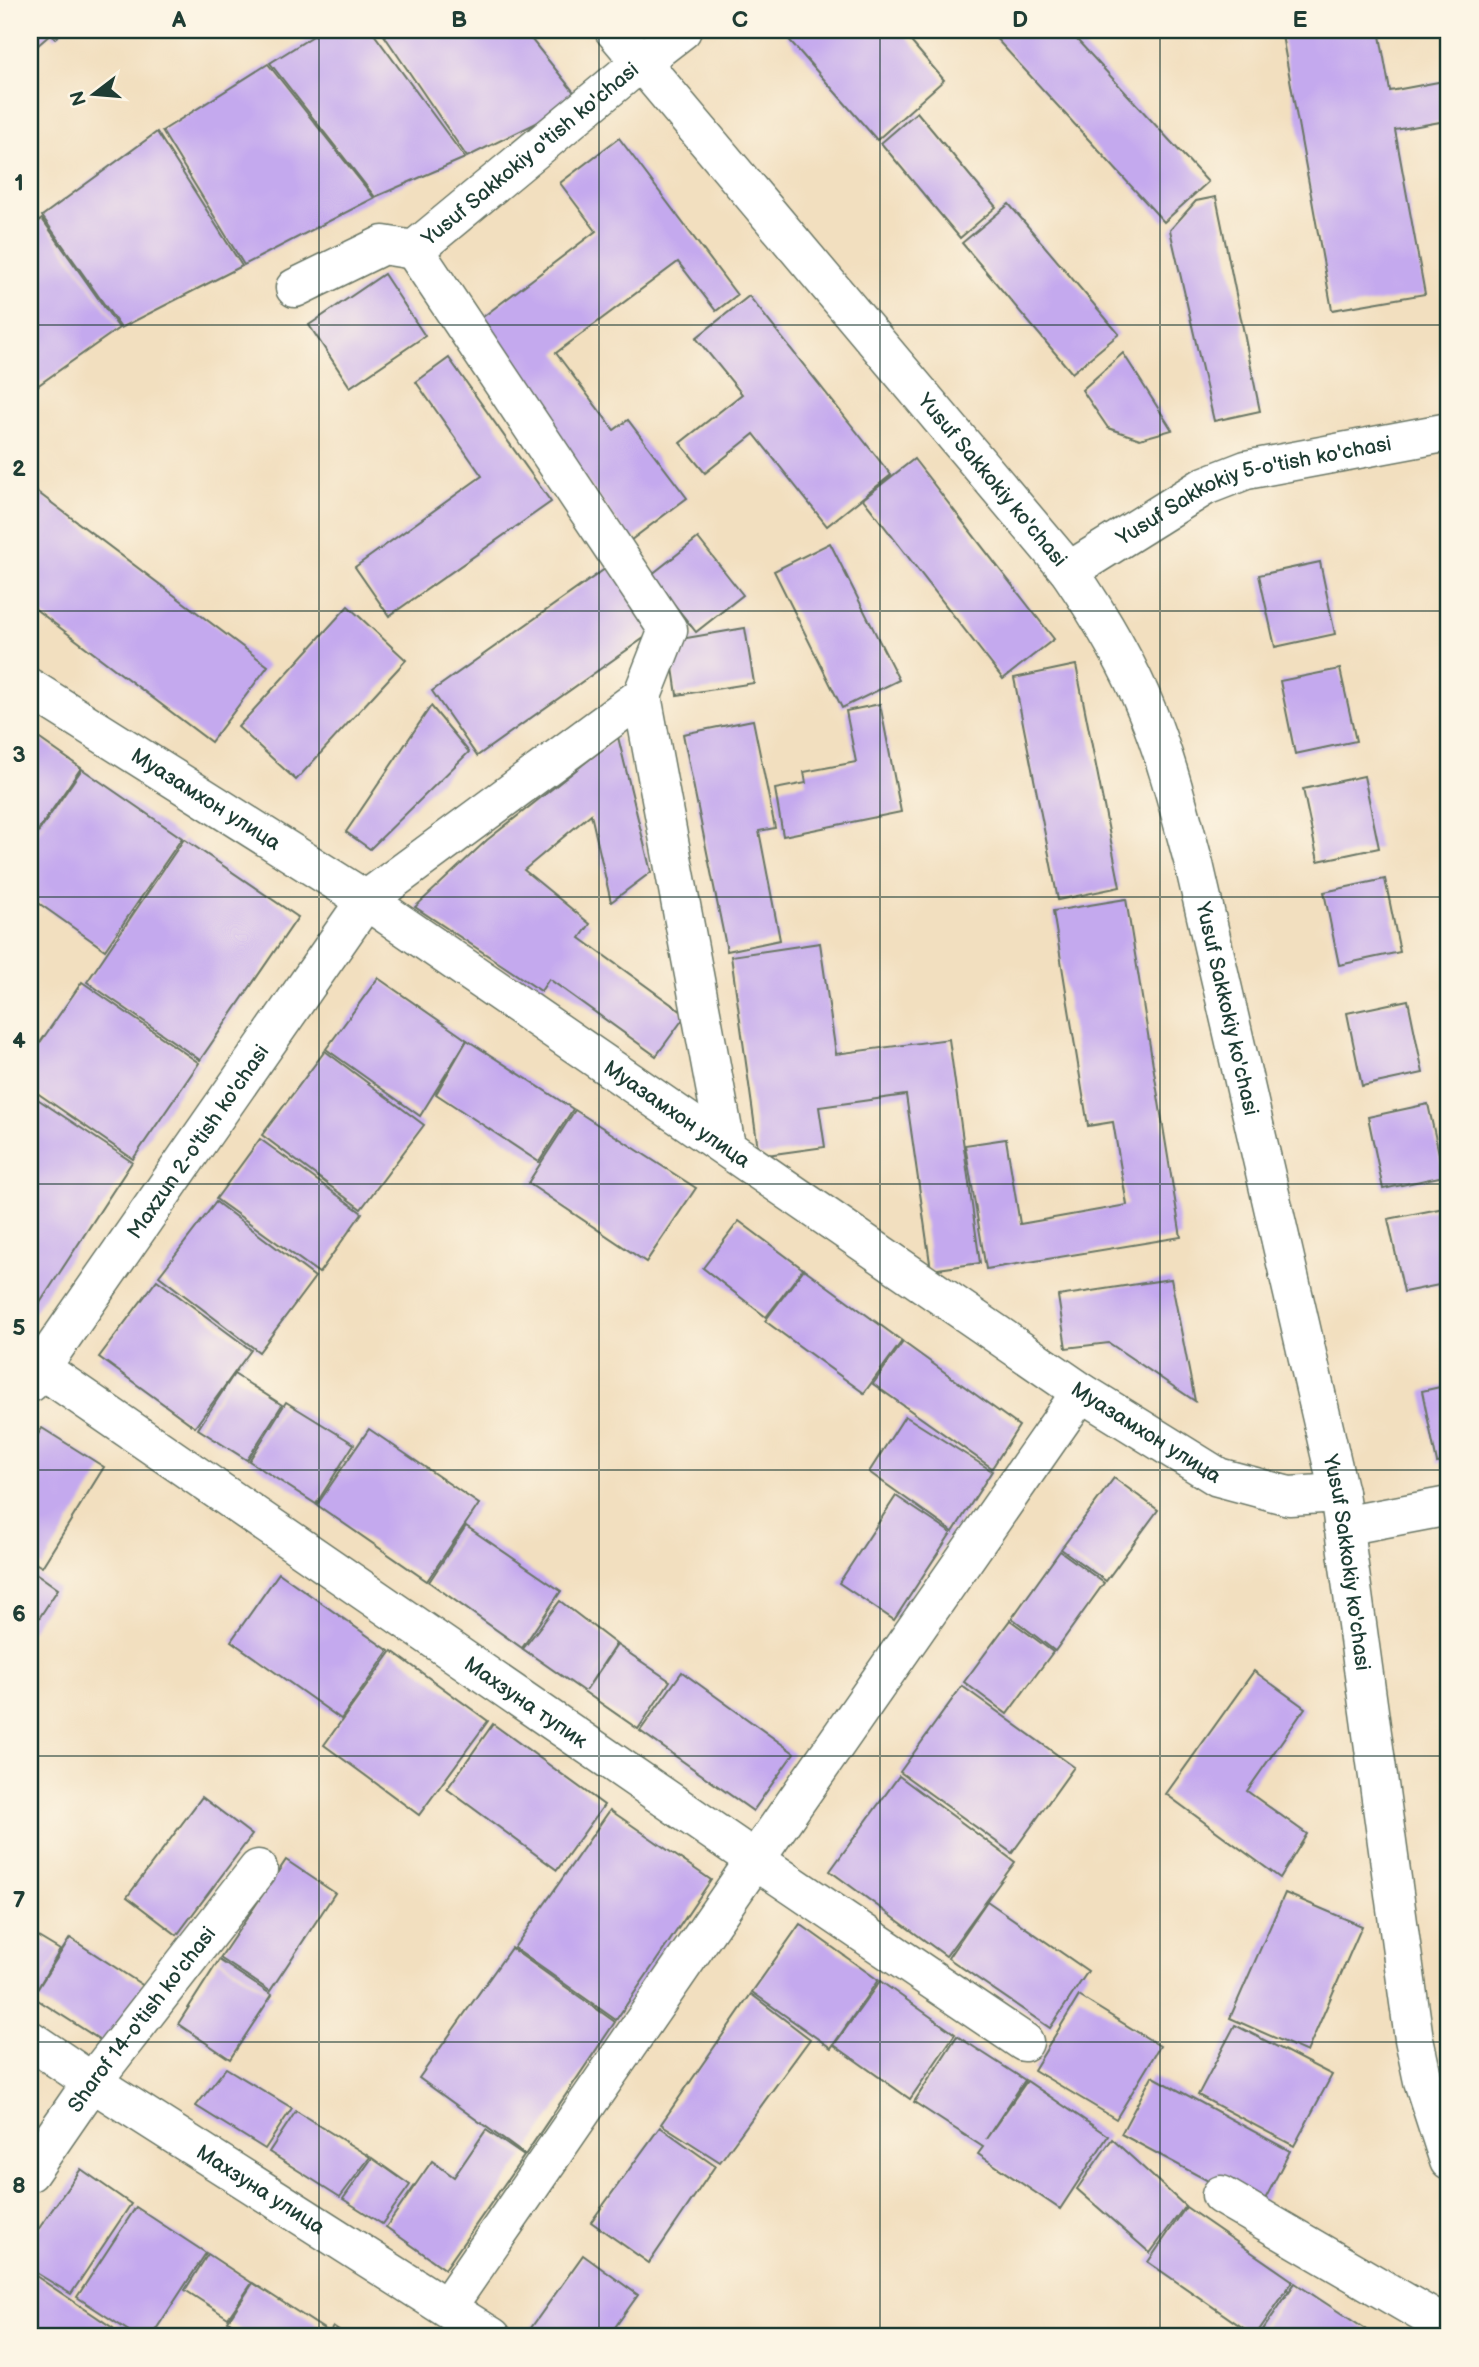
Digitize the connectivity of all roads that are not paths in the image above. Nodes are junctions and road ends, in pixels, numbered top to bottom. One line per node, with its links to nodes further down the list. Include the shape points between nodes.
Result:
1 (614, 30): 3 (street, Yusuf Sakkokiy ko'chasi)
2 (682, 30): 3 (street, Yusuf Sakkokiy o'tish ko'chasi)
3 (642, 61): 4 (street, Yusuf Sakkokiy o'tish ko'chasi); 7 (street, Yusuf Sakkokiy ko'chasi)
4 (414, 250): 5 (street, Yusuf Sakkokiy o'tish ko'chasi, via 383,245); 9 (street, via 668,630)
5 (295, 288)
6 (1449, 432): 7 (street, Yusuf Sakkokiy 5-o'tish ko'chasi, via 1246,470 1205,486)
7 (1069, 571): 15 (street, Yusuf Sakkokiy ko'chasi, via 1130,675 1172,787 1194,864)
8 (30, 688): 10 (street, Муазамхон улица)
9 (642, 696): 10 (street, Maxzun 2-o'tish ko'chasi); 11 (street)
10 (366, 900): 11 (street, Муазамхон улица); 12 (street, Maxzun 2-o'tish ko'chasi)
11 (726, 1146): 13 (street, Муазамхон улица)
12 (33, 1371): 16 (street, Махзуна тупик)
13 (1081, 1392): 15 (street, Муазамхон улица, via 1218,1478); 16 (street)
14 (1449, 1506): 15 (street, Муазамхон улица)
15 (1341, 1510): 21 (street, Yusuf Sakkokiy ko'chasi, via 1414,2039)
16 (755, 1860): 19 (street, Махзуна тупик); 24 (street)
17 (258, 1869): 20 (street, Sharof 14-o'tish ko'chasi)
18 (30, 2040): 20 (street, Махзуна улица)
19 (1024, 2042)
20 (92, 2082): 22 (street, Sharof 14-o'tish ko'chasi); 24 (street, Махзуна улица)
21 (1449, 2161)
22 (30, 2172)
23 (1221, 2195): 25 (street, via 1442,2325)
24 (447, 2307): 26 (street, Махзуна улица)
25 (1449, 2323)
26 (492, 2337)

